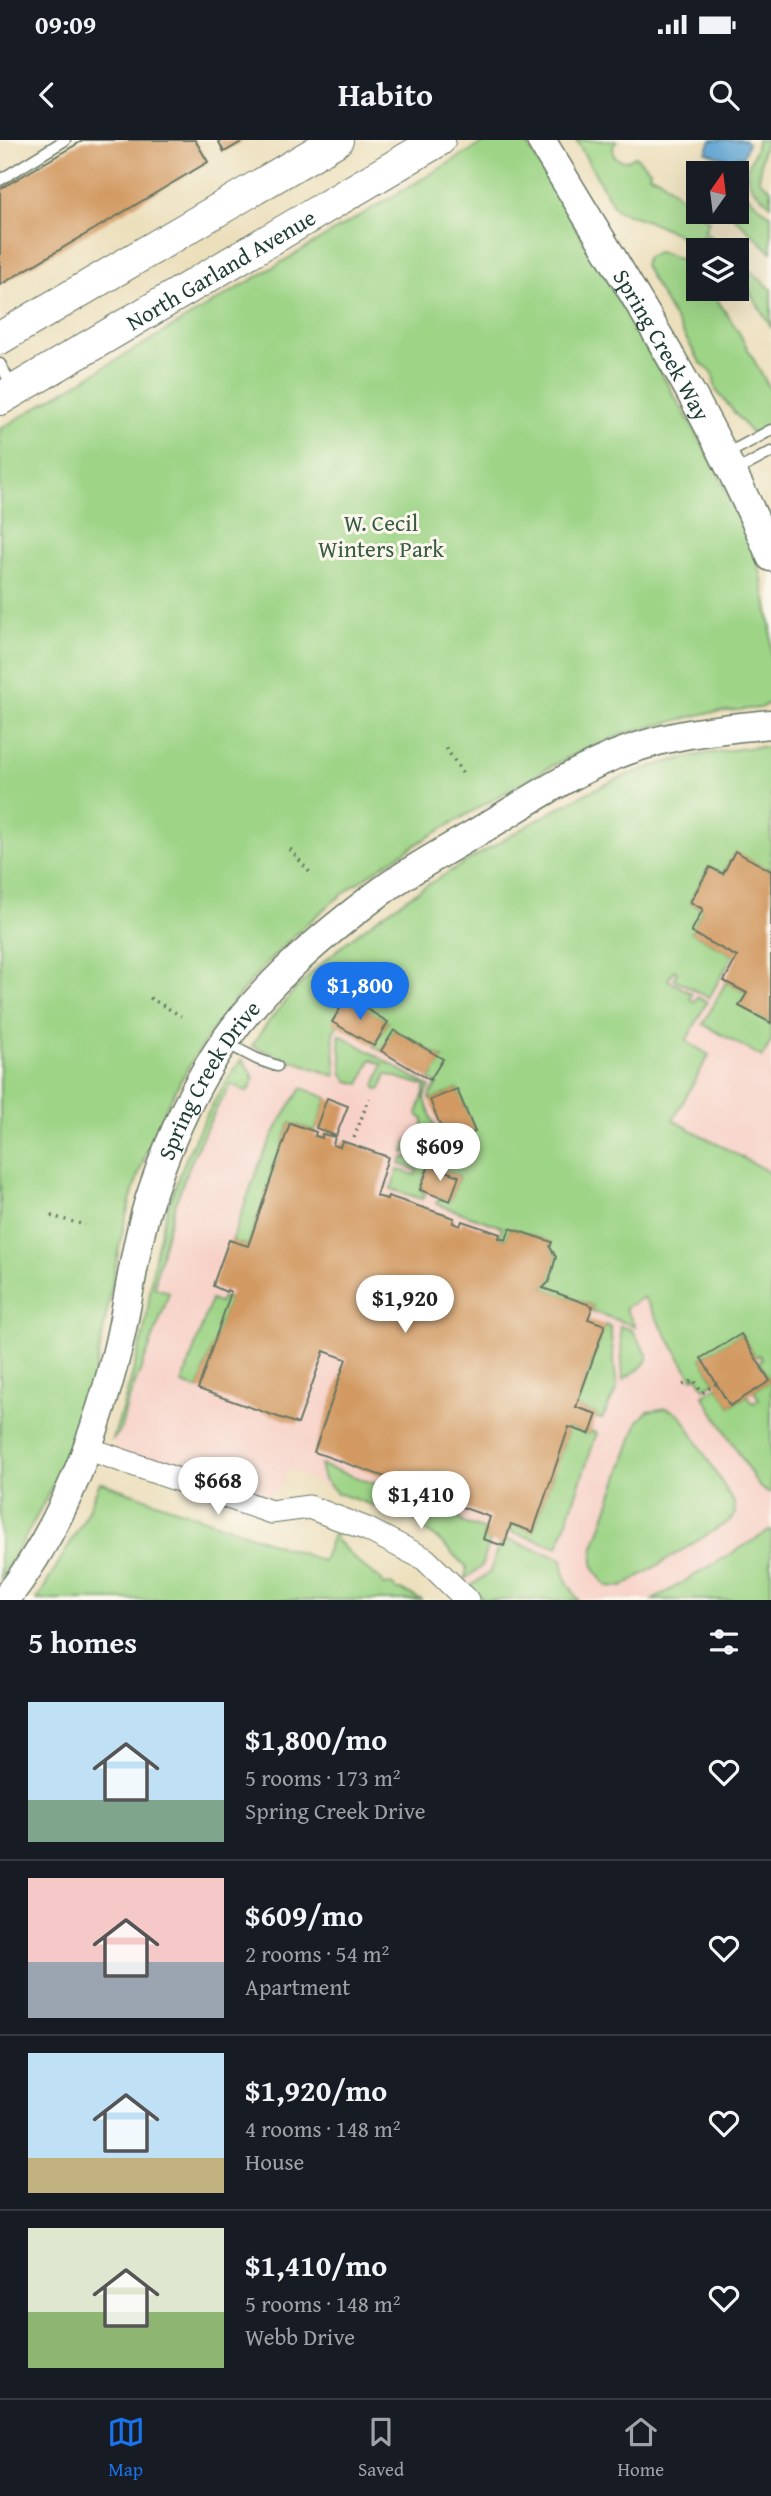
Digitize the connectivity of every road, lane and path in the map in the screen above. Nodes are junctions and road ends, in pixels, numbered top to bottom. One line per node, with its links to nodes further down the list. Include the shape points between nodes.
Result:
1 (65, 140): 5 (lane)
2 (337, 140): 6 (main road)
3 (439, 140): 7 (main road, North Garland Avenue)
4 (541, 140): 10 (street, Spring Creek Way)
5 (0, 180)
6 (0, 338)
7 (5, 384)
8 (771, 430): 10 (lane)
9 (771, 452): 10 (lane)
10 (729, 463): 11 (street, Spring Creek Way)
11 (771, 557)
12 (771, 724): 19 (street, Spring Creek Drive, via 647,744 572,776 383,890 290,965)
13 (446, 748): 14 (path)
14 (463, 774)
15 (290, 849): 16 (path)
16 (310, 874)
17 (150, 998): 18 (path)
18 (181, 1016)
19 (225, 1042): 20 (lane); 27 (street, Spring Creek Drive, via 177,1130 153,1189 138,1236 116,1354)
20 (277, 1066)
21 (369, 1098): 22 (path)
22 (354, 1138)
23 (51, 1216): 24 (path)
24 (85, 1225)
25 (716, 1384): 26 (path, via 702,1392 694,1380)
26 (682, 1385)
27 (86, 1448): 28 (street, Spring Creek Drive, via 58,1516); 29 (street, via 271,1512 309,1507 337,1517 413,1552)
28 (5, 1600)
29 (467, 1600)

